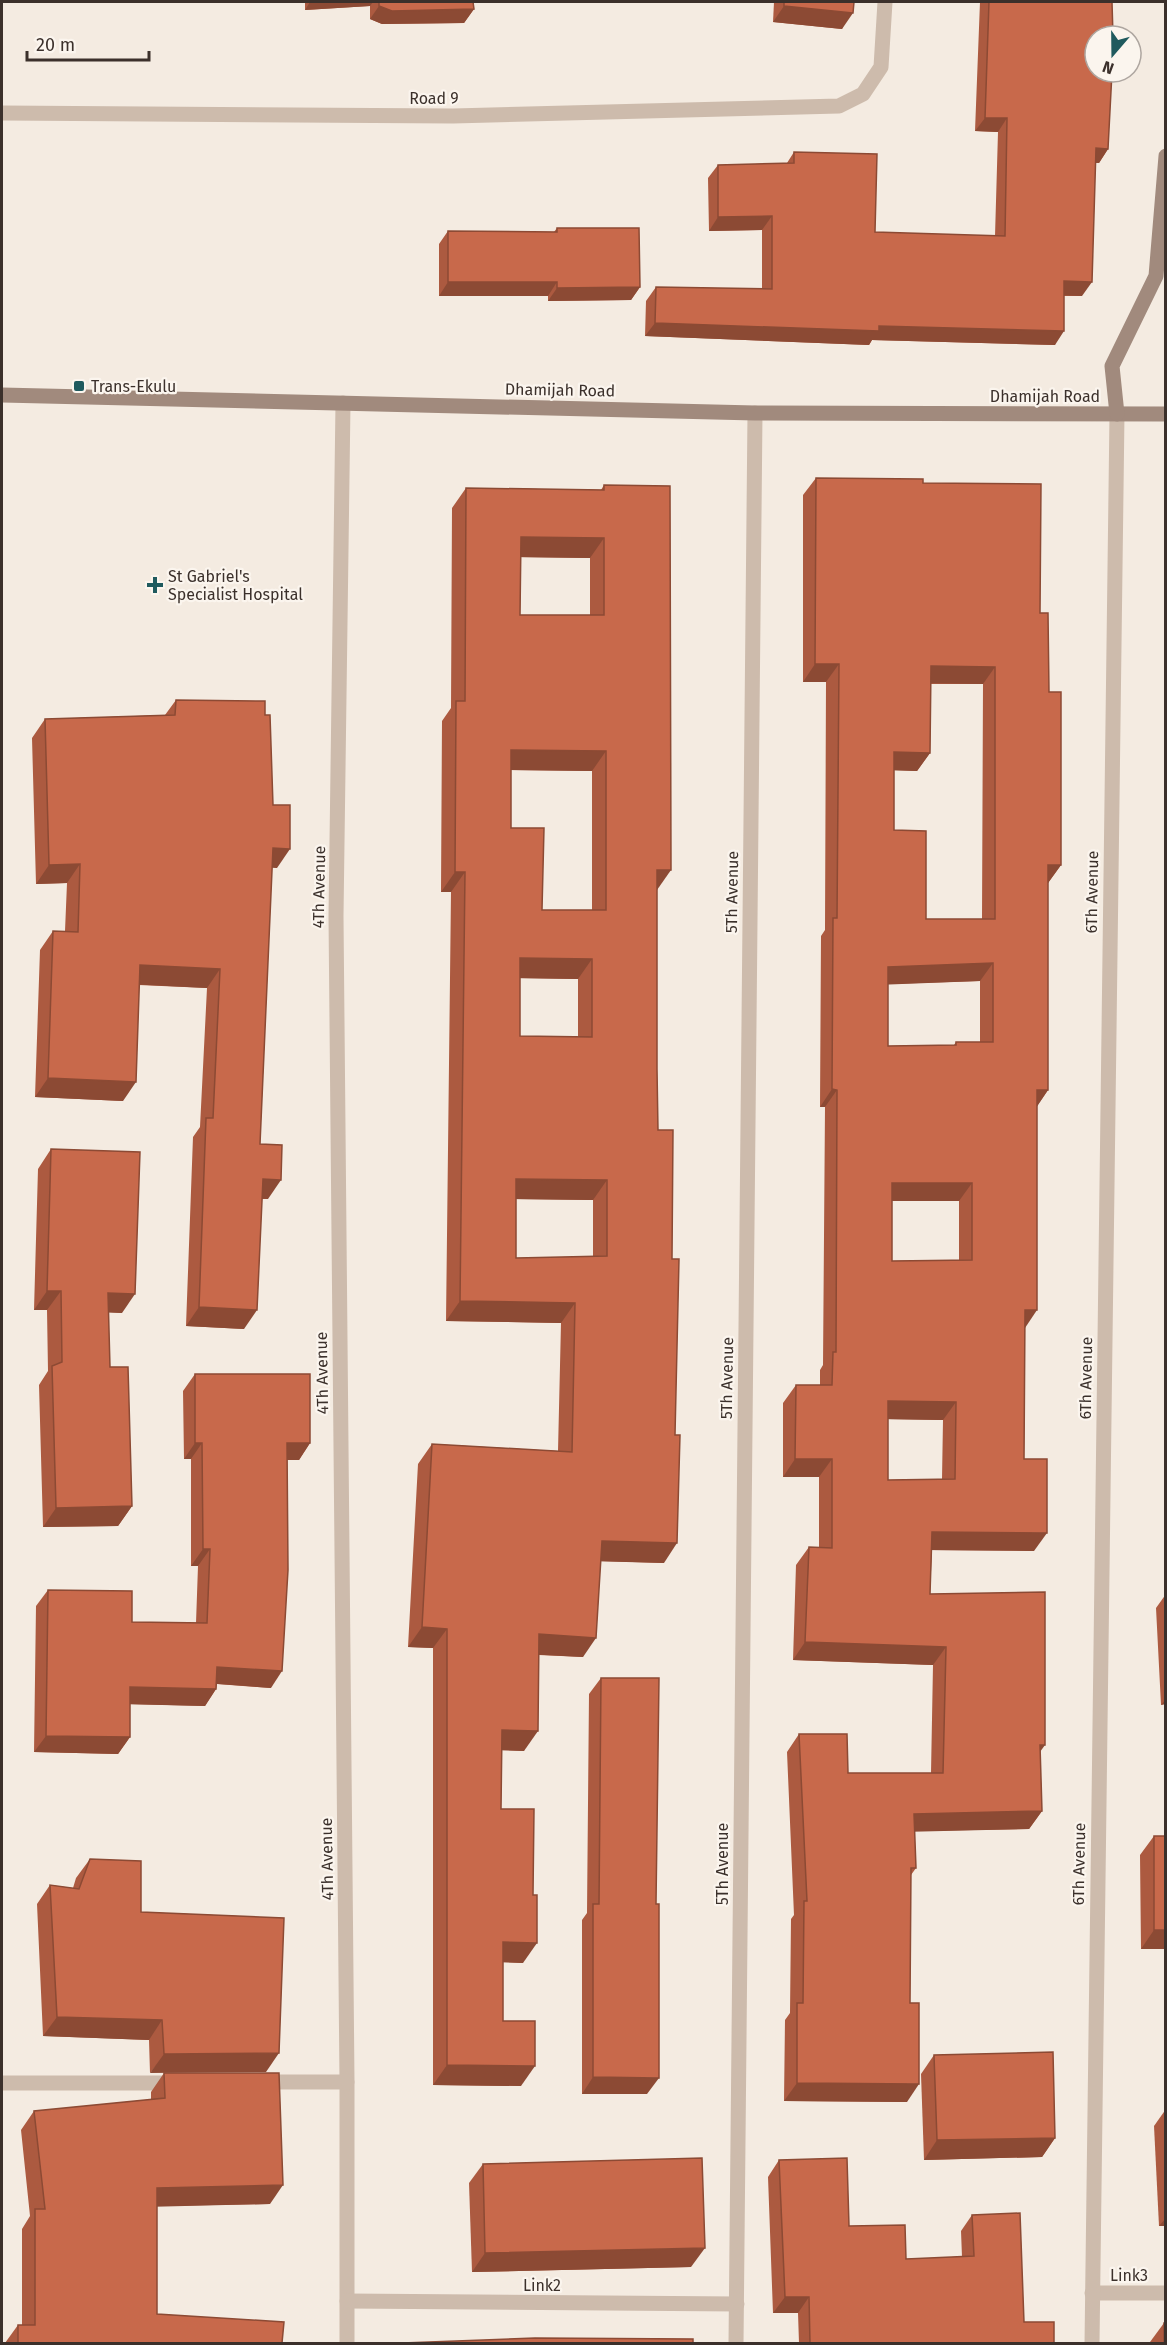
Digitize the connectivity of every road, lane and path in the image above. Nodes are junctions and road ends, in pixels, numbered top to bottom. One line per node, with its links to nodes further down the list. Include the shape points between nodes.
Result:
1 (885, 2): 2 (street, Road 9, via 880,67 863,94 839,106 453,116)
2 (2, 113)
3 (1166, 156): 7 (main road, via 1156,276 1112,366)
4 (2, 395): 5 (main road, Dhamijah Road)
5 (343, 403): 6 (main road, Dhamijah Road); 10 (street, 4Th Avenue, via 336,916)
6 (754, 413): 7 (main road, Dhamijah Road); 16 (street, 5Th Avenue)
7 (1117, 414): 8 (main road, Dhamijah Road); 13 (street, 6Th Avenue)
8 (1166, 414)
9 (240, 2082): 10 (street)
10 (347, 2082): 15 (street, 4Th Avenue)
11 (2, 2083): 12 (street)
12 (192, 2083)
13 (1092, 2293): 14 (street, Link3); 19 (street, 6Th Avenue)
14 (1166, 2293)
15 (347, 2301): 16 (street, Link2); 17 (street, 4Th Avenue)
16 (737, 2304): 18 (street, 5Th Avenue)
17 (347, 2343)
18 (736, 2343)
19 (1092, 2343)

